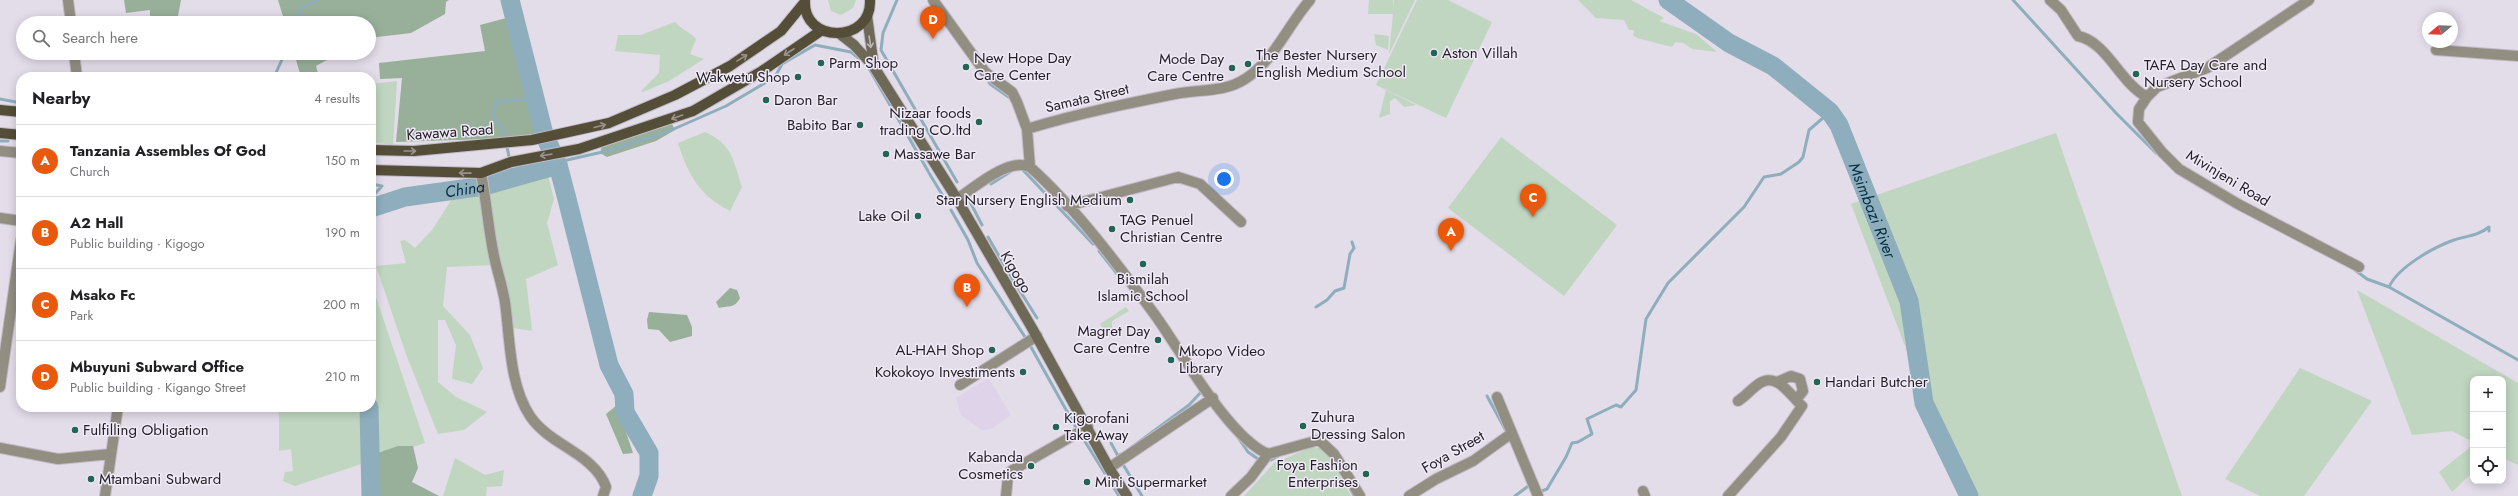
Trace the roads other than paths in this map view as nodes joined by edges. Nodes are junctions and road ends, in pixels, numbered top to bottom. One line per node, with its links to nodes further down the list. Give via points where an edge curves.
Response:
1 (68, 0): 8 (street)
2 (870, 0): 9 (main road)
3 (933, 0): 20 (street, via 985,72 1012,92)
4 (1310, 0): 20 (street, Samata Street, via 1265,61 1247,78 1232,86 1152,99 1063,118)
5 (2050, 0): 17 (street, via 2061,10 2078,36 2083,37 2104,54 2130,85)
6 (2309, 0): 17 (street, Mivinjeni Road, via 2207,68 2162,84)
7 (804, 2): 10 (main road, via 810,19); 23 (main road, Kawawa Road, one-way to 7, via 414,151 532,140 609,123 701,83 781,31)
8 (70, 16)
9 (867, 16): 11 (main road, via 851,32); 15 (main road, one-way to 15)
10 (822, 30): 11 (main road); 28 (main road, one-way to 28, via 762,72 693,111 564,153 529,158)
11 (840, 34): 15 (main road)
12 (2436, 50): 13 (street)
13 (2518, 56)
14 (75, 60): 16 (street)
15 (874, 67): 29 (main road, Kigogo)
16 (76, 72)
17 (2147, 97): 34 (street, Mivinjeni Road, via 2140,109 2138,122 2162,152 2179,168 2238,204)
18 (0, 110): 19 (main road)
19 (16, 112)
20 (1027, 129): 26 (street)
21 (0, 133): 22 (main road)
22 (16, 135)
23 (376, 150)
24 (0, 151): 25 (street)
25 (16, 153)
26 (1030, 167): 29 (street, via 1024,164 1010,166); 30 (street)
27 (376, 170): 28 (main road, one-way to 27)
28 (482, 173): 53 (street, via 489,228 504,301 510,357 522,397 529,415 539,429 587,461 603,479 606,487)
29 (957, 199): 36 (main road, Kigogo)
30 (1067, 206): 33 (street, via 1178,177 1200,184); 41 (street, via 1102,245)
31 (0, 218): 32 (street)
32 (16, 220)
33 (1241, 222)
34 (2358, 267)
35 (16, 275): 39 (street)
36 (1036, 336): 38 (street); 45 (main road, Kigogo)
37 (1777, 382): 42 (street); 42 (street, via 1792,376 1800,379 1803,391); 43 (street, via 1762,382)
38 (960, 385)
39 (0, 386)
40 (1497, 397): 46 (street)
41 (1213, 398): 49 (street, via 1253,446); 50 (street)
42 (1796, 400): 59 (street, via 1802,406 1791,423)
43 (1738, 401)
44 (117, 412): 48 (street)
45 (1088, 427): 50 (main road, Kigogo); 54 (street, via 1011,471)
46 (1512, 434): 51 (street, via 1528,466); 58 (street, Foya Street, via 1473,461)
47 (0, 448): 48 (street, via 58,459)
48 (111, 454): 52 (street)
49 (1268, 454): 56 (street, via 1251,477); 57 (street, via 1319,440 1334,454)
50 (1109, 468): 55 (main road, Kigogo)
51 (1534, 495)
52 (104, 496)
53 (603, 496)
54 (1006, 496)
55 (1127, 496)
56 (1231, 496)
57 (1360, 496)
58 (1409, 496)
59 (1728, 496)

